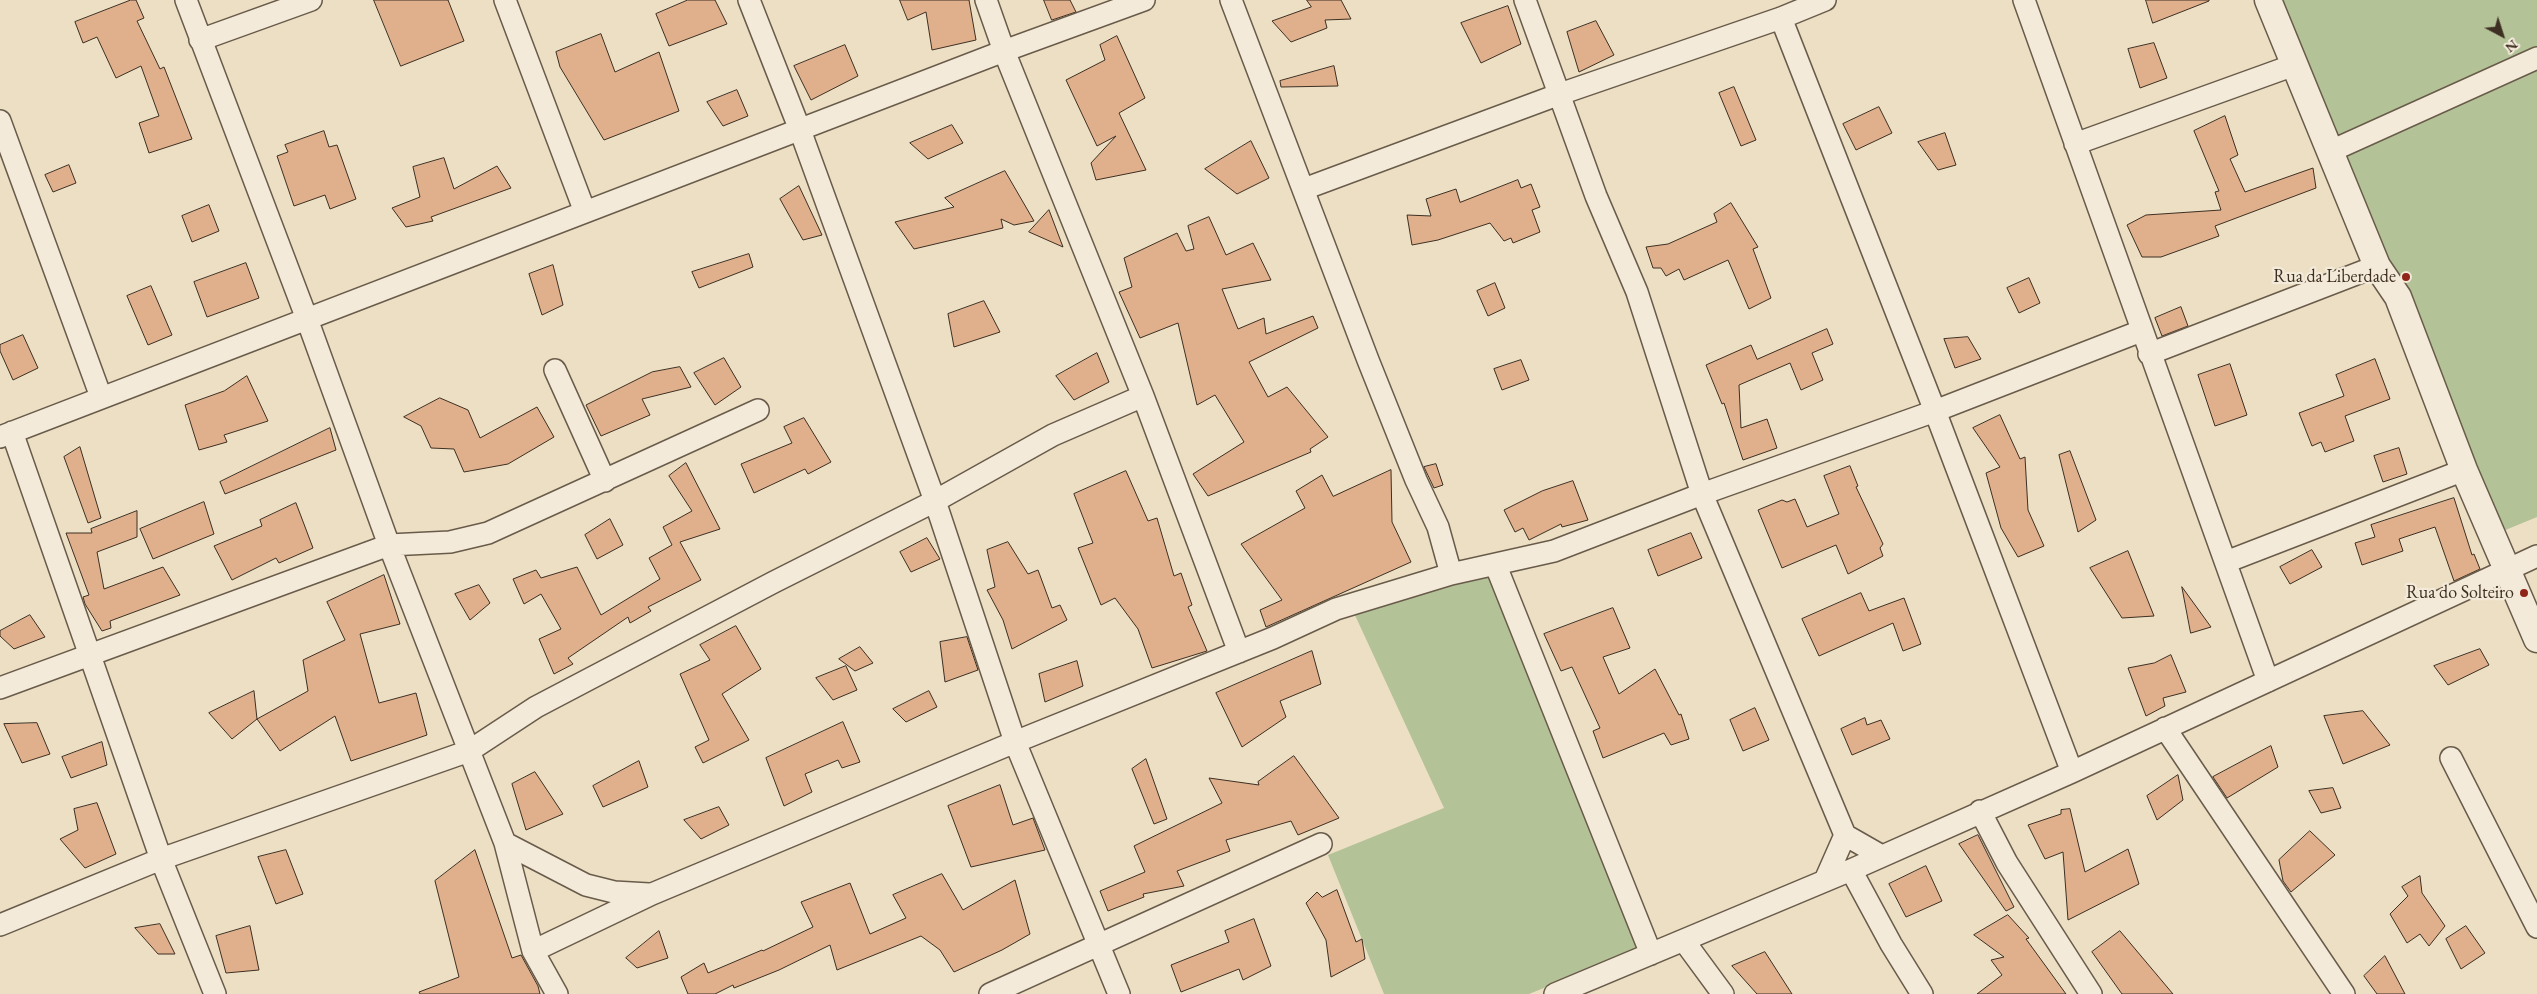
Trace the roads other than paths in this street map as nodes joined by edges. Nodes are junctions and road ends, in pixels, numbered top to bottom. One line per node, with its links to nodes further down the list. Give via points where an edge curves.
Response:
1 (186, 0): 13 (street)
2 (311, 0): 13 (street)
3 (505, 0): 23 (street)
4 (749, 0): 19 (street)
5 (986, 0): 14 (street)
6 (1144, 0): 14 (street)
7 (1230, 0): 22 (street)
8 (1525, 0): 17 (street)
9 (1825, 0): 12 (street)
10 (2024, 0): 20 (street)
11 (2268, 0): 16 (street)
12 (1781, 18): 17 (street); 32 (street)
13 (200, 40): 25 (street)
14 (1004, 51): 19 (street); 29 (street)
15 (2537, 58): 21 (street)
16 (2294, 66): 20 (street); 21 (street)
17 (1560, 94): 22 (street); 36 (street, via 1596,196 1637,292)
18 (0, 121): 30 (street)
19 (800, 130): 23 (street); 37 (street)
20 (2075, 144): 26 (street)
21 (2331, 151): 24 (street)
22 (1304, 189): 43 (street, via 1416,480 1438,527)
23 (584, 212): 25 (street)
24 (2377, 266): 27 (street); 34 (street, via 2398,297)
25 (307, 319): 30 (street); 38 (street)
26 (2141, 331): 27 (street); 32 (street)
27 (2149, 354): 40 (street)
28 (554, 370): 35 (street)
29 (1143, 396): 37 (street, via 1053,435); 45 (street)
30 (102, 397): 33 (street)
31 (758, 410): 35 (street)
32 (1936, 411): 36 (street); 53 (street)
33 (6, 434): 46 (street)
34 (2464, 470): 40 (street); 42 (street)
35 (605, 481): 38 (street, via 488,533 450,542)
36 (1702, 494): 41 (street, via 1554,551); 55 (street)
37 (934, 501): 50 (street); 51 (street, via 536,707)
38 (389, 545): 46 (street); 51 (street)
39 (2537, 556): 42 (street)
40 (2226, 562): 47 (street)
41 (1496, 566): 43 (street); 68 (street)
42 (2508, 570): 44 (street); 47 (street)
43 (1452, 574): 45 (street, via 1336,609)
44 (2537, 640)
45 (1239, 652): 50 (street)
46 (90, 653): 48 (street); 59 (street)
47 (2268, 681): 49 (street)
48 (0, 688)
49 (2165, 728): 53 (street); 77 (street)
50 (1014, 742): 62 (street); 66 (street)
51 (469, 751): 56 (street); 59 (street)
52 (2451, 758): 64 (street)
53 (2072, 772): 54 (street)
54 (1980, 812): 58 (street); 76 (street, via 2007,863)
55 (1845, 835): 58 (street); 61 (street)
56 (505, 843): 62 (street, via 586,885 614,892); 67 (street)
57 (1321, 844): 66 (street)
58 (1880, 855): 60 (street)
59 (161, 859): 63 (street); 69 (street)
60 (1851, 870): 61 (street); 75 (street)
61 (1826, 878): 65 (street)
62 (652, 894): 67 (street)
63 (0, 925)
64 (2537, 927)
65 (1684, 941): 68 (street); 74 (street)
66 (1099, 944): 71 (street); 72 (street)
67 (533, 951): 70 (street)
68 (1651, 954): 73 (street)
69 (215, 994)
70 (557, 994)
71 (990, 994)
72 (1119, 994)
73 (1555, 994)
74 (1723, 994)
75 (1922, 994)
76 (2091, 994)
77 (2344, 994)

